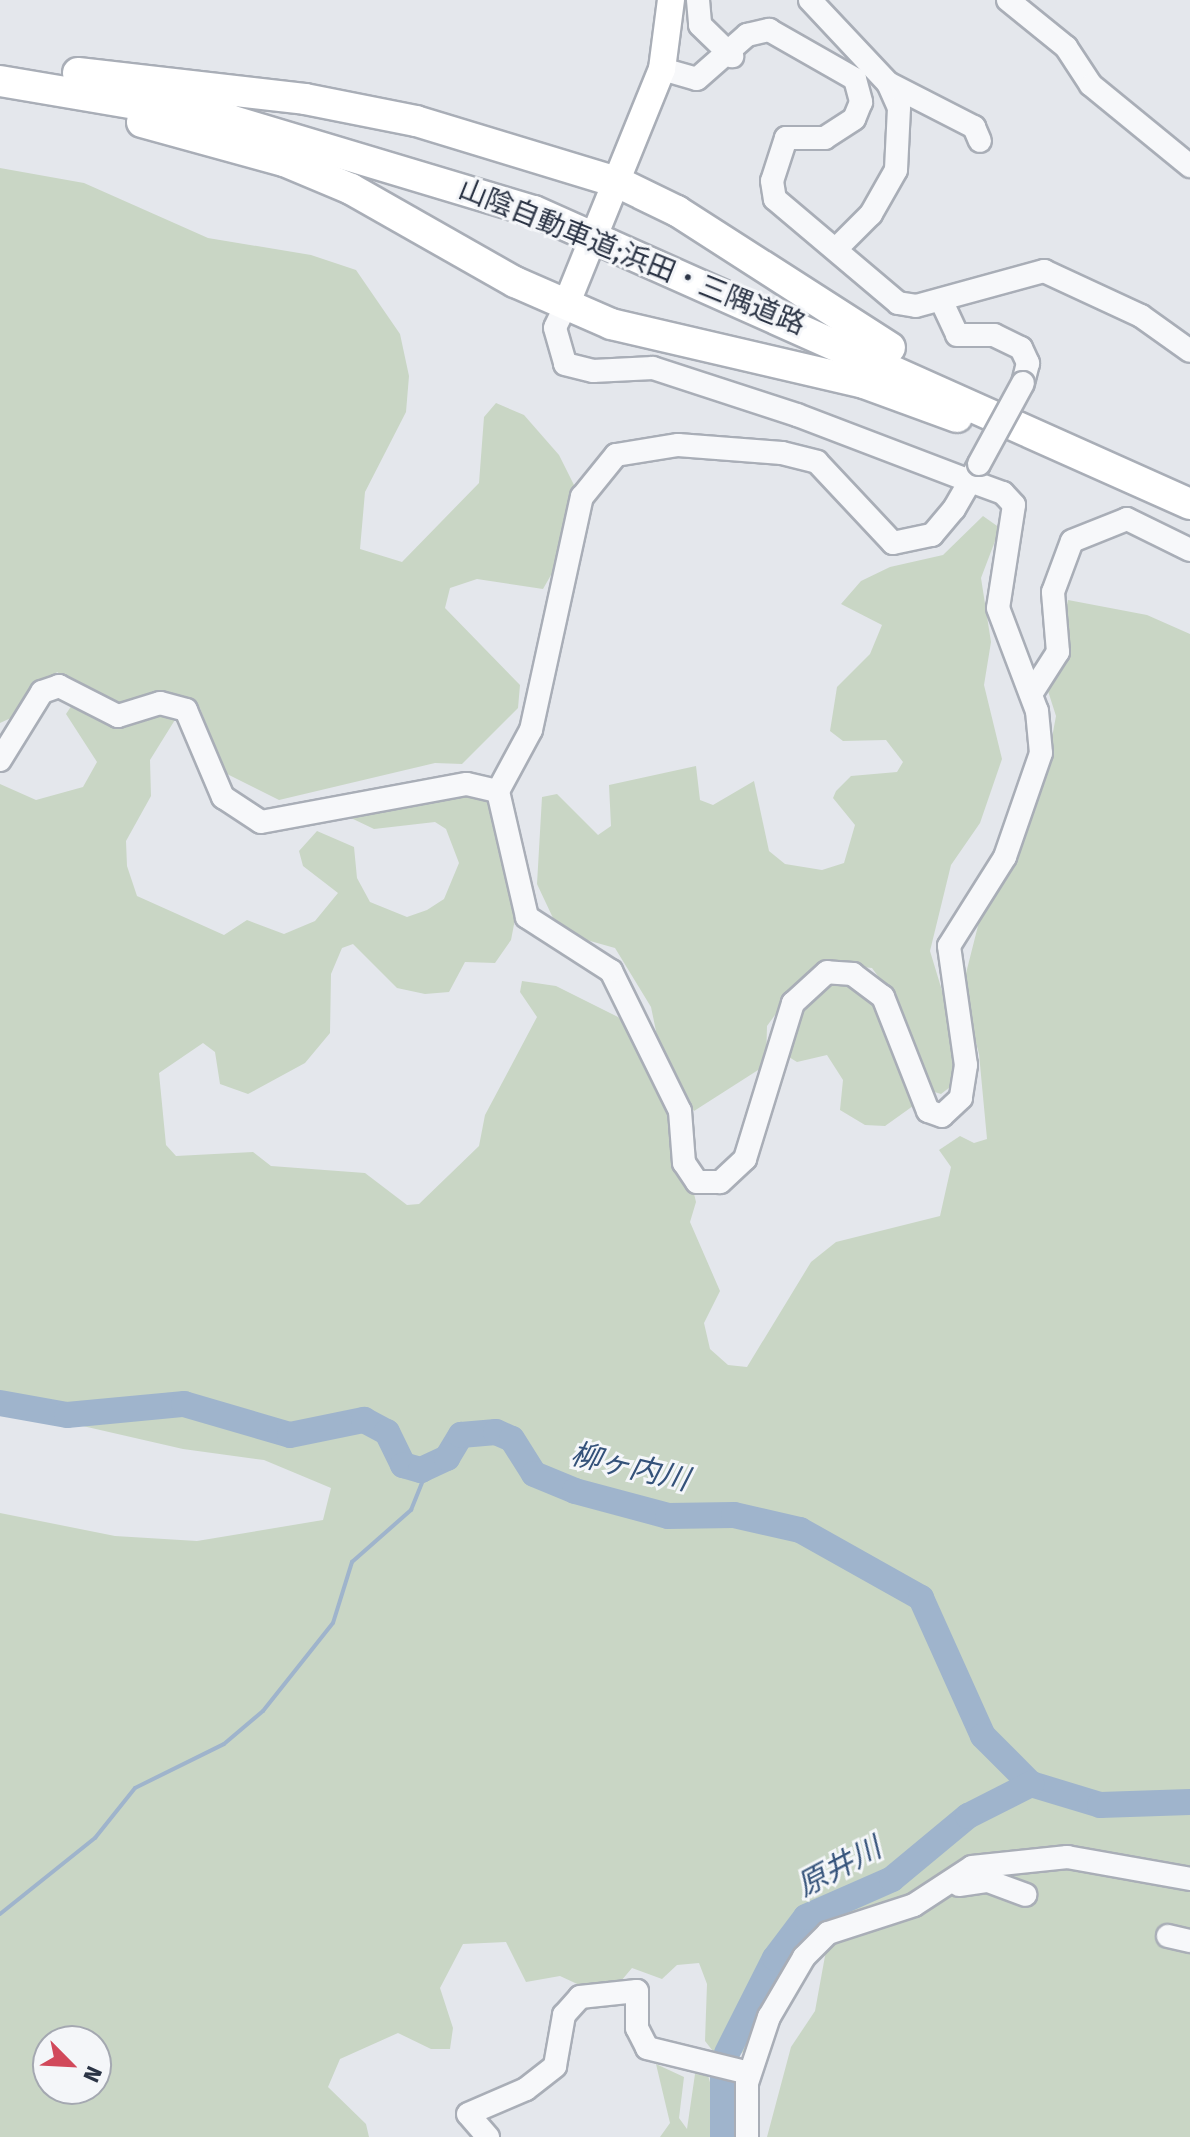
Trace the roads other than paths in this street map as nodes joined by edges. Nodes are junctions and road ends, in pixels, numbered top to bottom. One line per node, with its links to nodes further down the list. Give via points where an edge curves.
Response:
1 (671, 0): 6 (main road)
2 (698, 0): 5 (street, via 700,25)
3 (810, 0): 8 (street)
4 (1008, 0): 10 (street, via 1066,47 1091,85)
5 (732, 56): 6 (street, via 697,79); 13 (street, via 747,35 769,30 855,79 861,102 854,119 825,138 786,138 772,181 775,199)
6 (662, 69): 11 (main road)
7 (2, 76): 11 (highway, via 305,99 416,121); 16 (highway, via 284,161 351,189); 18 (highway, 山陰自動車道;浜田・三隅道路, via 230,120 468,187 668,267)
8 (888, 83): 9 (street, via 974,127); 13 (street, via 899,108 896,170 871,214)
9 (980, 141)
10 (1190, 166)
11 (617, 182): 12 (main road); 18 (highway, via 700,225)
12 (599, 224)
13 (838, 247): 15 (street, via 898,303)
14 (589, 248): 16 (main road)
15 (941, 300): 17 (street, via 1056,273 1141,316); 19 (street, bridge, via 957,335 994,335 1021,348 1028,363 1023,383)
16 (566, 305): 19 (street, via 555,328 565,364 593,371 653,368); 20 (highway, via 662,339 864,383)
17 (1190, 351)
18 (1011, 422): 20 (highway, 山陰自動車道;浜田・三隅道路)
19 (974, 472): 22 (street, via 1014,505 998,608); 24 (street, via 932,535 893,543 817,462 678,445 616,455 582,497 531,730)
20 (1185, 501)
21 (1190, 550): 22 (street, via 1127,519 1072,541 1053,592 1058,652)
22 (1031, 694): 24 (street, via 1043,730 1036,775 1005,857 949,946 966,1065 954,1110 936,1115 921,1101 892,1012 870,982 827,972 793,1003 763,1119 745,1159 720,1182 688,1175 680,1111 611,971 527,917)
23 (0, 760): 24 (street, via 42,692 59,686 118,716 160,703 186,710 223,797 261,822 467,784)
24 (498, 791)
25 (1190, 1879): 27 (street, via 1056,1857 972,1867)
26 (1026, 1895): 27 (street, via 974,1880)
27 (917, 1902): 28 (street, via 854,1920 812,1947 769,2017)
28 (749, 2073): 29 (street, via 647,2048 637,2028 637,1991 580,1997 564,2015 555,2066 526,2089 468,2114); 30 (street)
29 (488, 2137)
30 (747, 2137)

